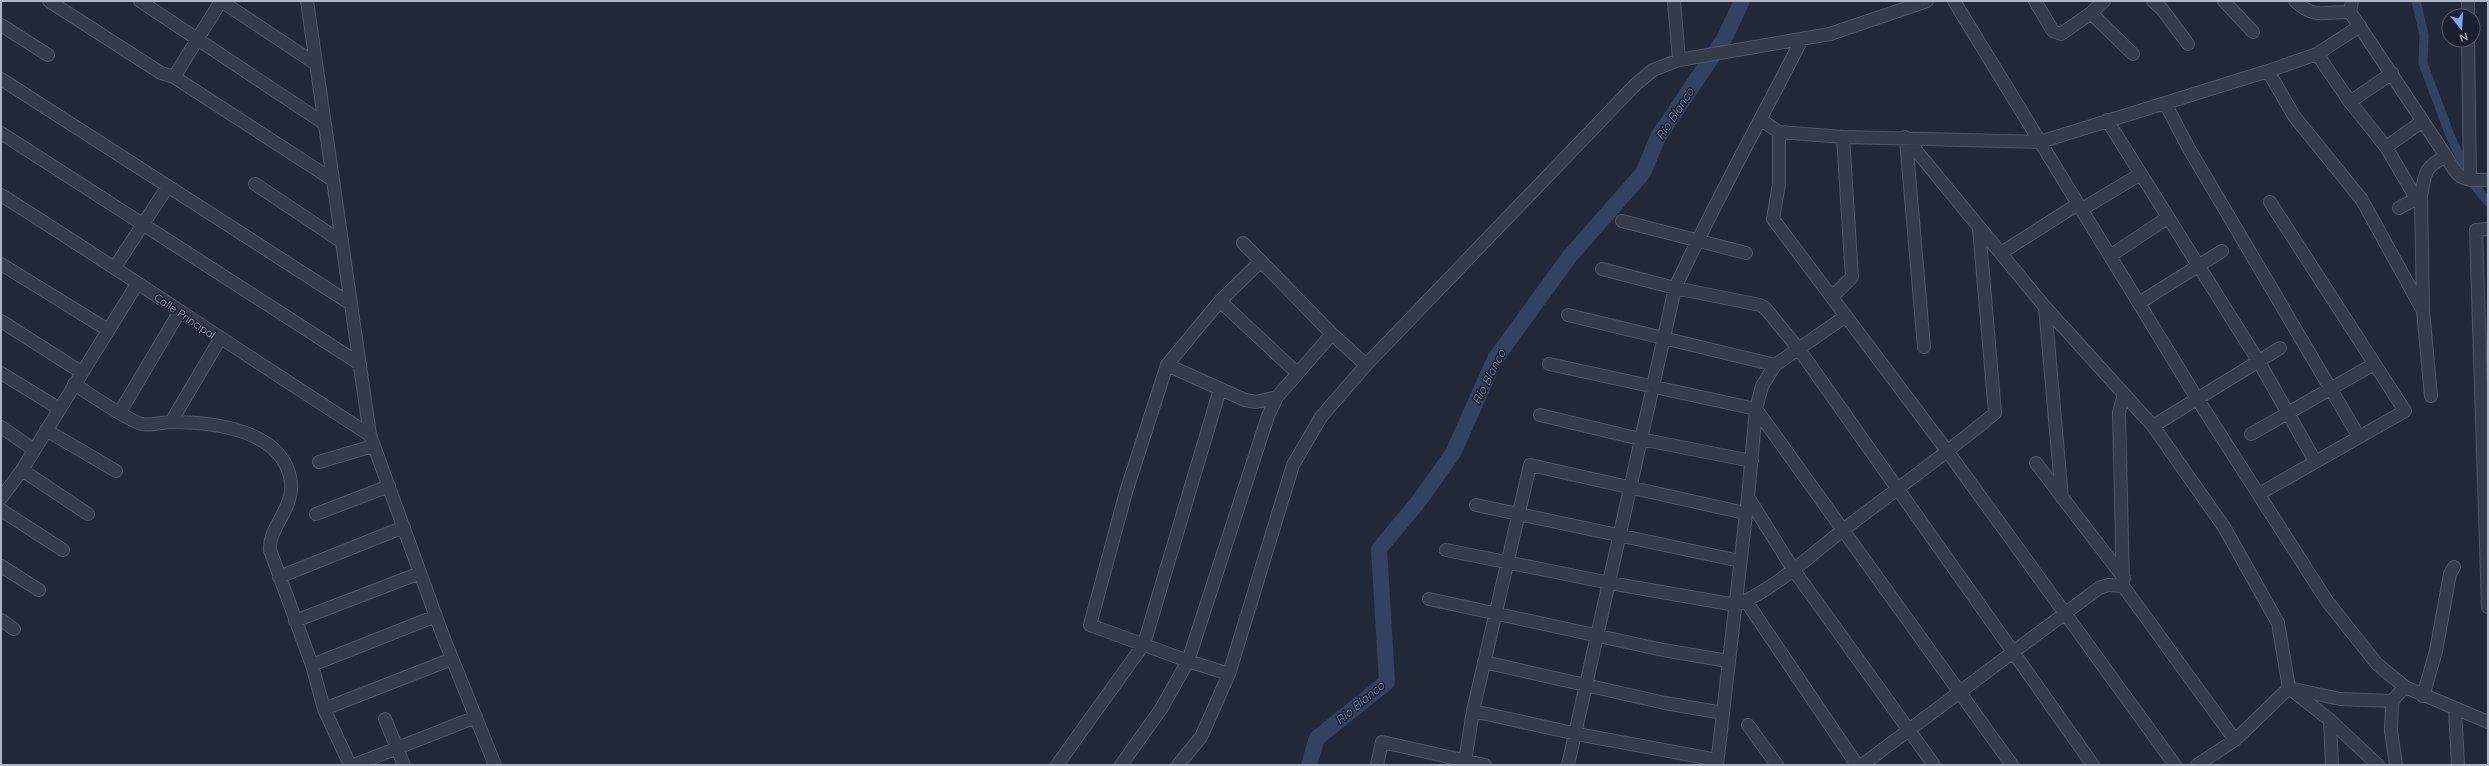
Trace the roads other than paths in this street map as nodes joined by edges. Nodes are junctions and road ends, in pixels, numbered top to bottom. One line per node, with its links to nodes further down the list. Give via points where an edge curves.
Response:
1 (49, 1): 29 (street, via 161,73)
2 (140, 1): 18 (street)
3 (221, 1): 18 (street); 26 (street)
4 (307, 1): 26 (street)
5 (1674, 1): 25 (street)
6 (1927, 1): 19 (street, via 1830,34)
7 (1954, 1): 41 (street)
8 (2035, 1): 14 (street, via 2053,31 2061,34)
9 (2104, 1): 14 (street)
10 (2224, 1): 17 (street)
11 (2295, 1): 13 (street, via 2306,12 2313,14)
12 (2162, 4): 20 (street)
13 (2351, 7): 16 (street)
14 (2091, 13): 22 (street)
15 (1, 25): 24 (street)
16 (2360, 26): 23 (street); 28 (street)
17 (2253, 32)
18 (198, 38): 29 (street); 36 (street)
19 (1802, 39): 25 (street); 33 (street)
20 (2188, 44)
21 (2468, 48): 46 (street)
22 (2133, 54)
23 (2317, 54): 27 (street); 31 (street)
24 (48, 55)
25 (1679, 60): 96 (street, via 1653,70 1635,85)
26 (316, 64): 36 (street)
27 (2268, 71): 32 (street); 79 (street, via 2294,116 2362,200)
28 (2392, 73): 31 (street); 35 (street)
29 (174, 77): 45 (street)
30 (1, 79): 49 (street)
31 (2350, 102): 42 (street)
32 (2165, 103): 34 (street); 103 (street, via 2188,147)
33 (1761, 120): 37 (street); 60 (street)
34 (2107, 120): 41 (street); 44 (street)
35 (2423, 120): 42 (street); 43 (street)
36 (325, 124): 45 (street)
37 (1779, 132): 39 (street); 74 (street, via 1779,184 1773,219)
38 (1, 133): 57 (street)
39 (1843, 137): 40 (street); 74 (street, via 1852,277)
40 (1905, 139): 41 (street); 58 (street); 88 (street)
41 (2040, 142): 53 (street)
42 (2386, 147): 51 (street)
43 (2446, 156): 46 (street, via 2457,176); 51 (street, via 2430,164 2426,170)
44 (2139, 175): 53 (street); 55 (street)
45 (333, 180): 61 (street)
46 (2470, 180): 47 (street)
47 (2488, 180)
48 (254, 184): 61 (street)
49 (168, 186): 57 (street); 77 (street)
50 (1, 195): 70 (street, Calle Principal)
51 (2419, 197): 54 (street); 79 (street)
52 (2270, 202): 94 (street, via 2351,324)
53 (2080, 206): 64 (street); 66 (street)
54 (2399, 208)
55 (2167, 218): 66 (street); 69 (street)
56 (1622, 221): 60 (street)
57 (144, 224): 70 (street); 92 (street)
58 (1980, 228): 64 (street); 124 (street, via 1995,413)
59 (2488, 229): 122 (street, via 2476,230)
60 (1697, 241): 65 (street); 73 (street)
61 (342, 242): 77 (street)
62 (1243, 243): 67 (street)
63 (2222, 251): 69 (street)
64 (2001, 253): 78 (street)
65 (1746, 254)
66 (2110, 256): 76 (street)
67 (1261, 261): 75 (street); 85 (street)
68 (1, 264): 84 (street)
69 (2199, 266): 76 (street); 91 (street)
70 (115, 267): 72 (street, Calle Principal)
71 (1602, 269): 73 (street)
72 (136, 284): 80 (street, Calle Principal); 84 (street)
73 (1676, 288): 86 (street); 89 (street, via 1760,304)
74 (1833, 296): 82 (street)
75 (1220, 301): 95 (street); 100 (street)
76 (2139, 303): 108 (street)
77 (351, 304): 92 (street)
78 (2045, 306): 105 (street); 137 (street)
79 (2423, 310): 106 (street)
80 (180, 312): 87 (street, Calle Principal); 111 (street)
81 (1568, 315): 86 (street)
82 (1846, 316): 89 (street); 124 (street)
83 (1, 321): 98 (street)
84 (108, 330): 98 (street)
85 (1332, 334): 96 (street); 100 (street)
86 (1664, 338): 97 (street); 102 (street)
87 (220, 339): 114 (street); 121 (street, Calle Principal)
88 (1924, 347)
89 (1798, 348): 97 (street); 133 (street)
90 (2280, 348): 91 (street)
91 (2259, 362): 108 (street); 112 (street)
92 (360, 364): 121 (street)
93 (1549, 364): 102 (street)
94 (2374, 364): 103 (street); 119 (street, via 2405,411)
95 (1167, 365): 104 (street); 170 (street, via 1126,492 1090,625)
96 (1366, 365): 177 (street, via 1321,417 1293,465)
97 (1775, 365): 110 (street, via 1762,386)
98 (81, 372): 101 (street)
99 (1, 373): 109 (street)
100 (1297, 373): 107 (street)
101 (74, 384): 109 (street); 111 (street)
102 (1652, 388): 110 (street); 120 (street)
103 (2330, 388): 112 (street); 119 (street)
104 (1220, 390): 107 (street, via 1256,402); 170 (street)
105 (2124, 395): 115 (street); 157 (street, via 2119,412)
106 (2431, 396)
107 (1277, 397): 173 (street, via 1268,416)
108 (2198, 400): 115 (street); 135 (street)
109 (58, 408): 117 (street)
110 (1756, 409): 125 (street); 145 (street)
111 (120, 412): 114 (street, via 142,424)
112 (2288, 412): 118 (street); 126 (street)
113 (1540, 415): 120 (street)
114 (171, 422): 156 (street, via 211,425 242,432 262,440 283,457 289,469 289,501 281,521 269,540)
115 (2153, 426): 180 (street, via 2224,527 2278,623)
116 (1, 427): 123 (street)
117 (46, 430): 123 (street); 130 (street)
118 (2251, 434)
119 (2359, 437): 126 (street)
120 (1640, 439): 125 (street); 132 (street)
121 (371, 441): 127 (street); 131 (street)
122 (2486, 441): 149 (street)
123 (33, 449): 129 (street)
124 (1948, 452): 133 (street); 164 (street)
125 (1752, 461): 136 (street)
126 (2315, 461): 135 (street)
127 (319, 462)
128 (2036, 463): 137 (street)
129 (22, 470): 134 (street); 142 (street)
130 (116, 471)
131 (389, 486): 143 (street); 144 (street)
132 (1629, 488): 140 (street, via 1530,465); 141 (street); 146 (street)
133 (1899, 489): 145 (street); 171 (street)
134 (3, 490)
135 (2259, 494): 179 (street, via 2327,601 2378,664)
136 (1748, 497): 141 (street); 154 (street)
137 (2062, 498): 157 (street)
138 (1476, 505): 140 (street)
139 (1, 510): 147 (street)
140 (1520, 513): 146 (street); 151 (street)
141 (1745, 513): 150 (street)
142 (88, 514)
143 (316, 514)
144 (404, 527): 155 (street); 156 (street)
145 (1844, 529): 154 (street); 181 (street)
146 (1620, 536): 150 (street); 158 (street)
147 (63, 550)
148 (1446, 550): 151 (street)
149 (2487, 552): 162 (street)
150 (1740, 561): 161 (street)
151 (1508, 562): 158 (street); 163 (street)
152 (1, 566): 159 (street)
153 (2454, 567): 182 (street, via 2450,574 2436,651)
154 (1793, 569): 161 (street); 193 (street)
155 (420, 572): 165 (street); 167 (street)
156 (279, 576): 167 (street)
157 (2123, 582): 164 (street, via 2099,588); 195 (street)
158 (1610, 583): 161 (street); 169 (street)
159 (39, 590)
160 (1429, 599): 163 (street)
161 (1741, 603): 174 (street); 210 (street)
162 (2488, 607)
163 (1496, 613): 169 (street); 175 (street)
164 (2065, 613): 171 (street); 215 (street)
165 (436, 616): 172 (street); 176 (street)
166 (1, 620): 168 (street)
167 (295, 621): 176 (street)
168 (14, 629)
169 (1597, 636): 174 (street); 178 (street)
170 (1144, 644): 173 (street); 203 (street)
171 (2013, 652): 181 (street); 214 (street)
172 (452, 659): 184 (street); 188 (street)
173 (1188, 661): 177 (street); 204 (street, via 1162,709)
174 (1728, 661): 187 (street)
175 (1484, 662): 178 (street); 186 (street)
176 (312, 665): 184 (street)
177 (1229, 674): 205 (street, via 1201,736)
178 (1588, 684): 187 (street, via 1665,703); 194 (street)
179 (2405, 687): 182 (street); 183 (street)
180 (2289, 688): 183 (street, via 2340,699); 190 (street); 195 (street)
181 (1960, 692): 193 (street); 213 (street)
182 (2423, 696): 185 (street)
183 (2392, 701): 219 (street, via 2391,731)
184 (324, 709): 199 (street)
185 (2455, 709): 191 (street); 220 (street)
186 (1473, 711): 194 (street); 197 (street)
187 (1723, 713): 198 (street)
188 (476, 717): 196 (street); 202 (street)
189 (385, 719): 196 (street)
190 (2330, 720): 217 (street); 218 (street)
191 (2488, 722)
192 (1748, 725): 209 (street)
193 (1909, 731): 211 (street); 212 (street)
194 (1577, 734): 198 (street); 208 (street)
195 (2235, 740): 216 (street)
196 (397, 748): 200 (street); 201 (street)
197 (1465, 761): 206 (street, via 1382,742); 207 (street)
198 (1717, 762)
199 (350, 765)
200 (354, 765)
201 (404, 765)
202 (495, 765)
203 (1057, 765)
204 (1121, 765)
205 (1178, 765)
206 (1377, 765)
207 (1485, 765)
208 (1568, 765)
209 (1777, 765)
210 (1856, 765)
211 (1862, 765)
212 (1934, 765)
213 (2012, 765)
214 (2093, 765)
215 (2175, 765)
216 (2197, 765)
217 (2332, 765)
218 (2378, 765)
219 (2396, 765)
220 (2458, 765)

